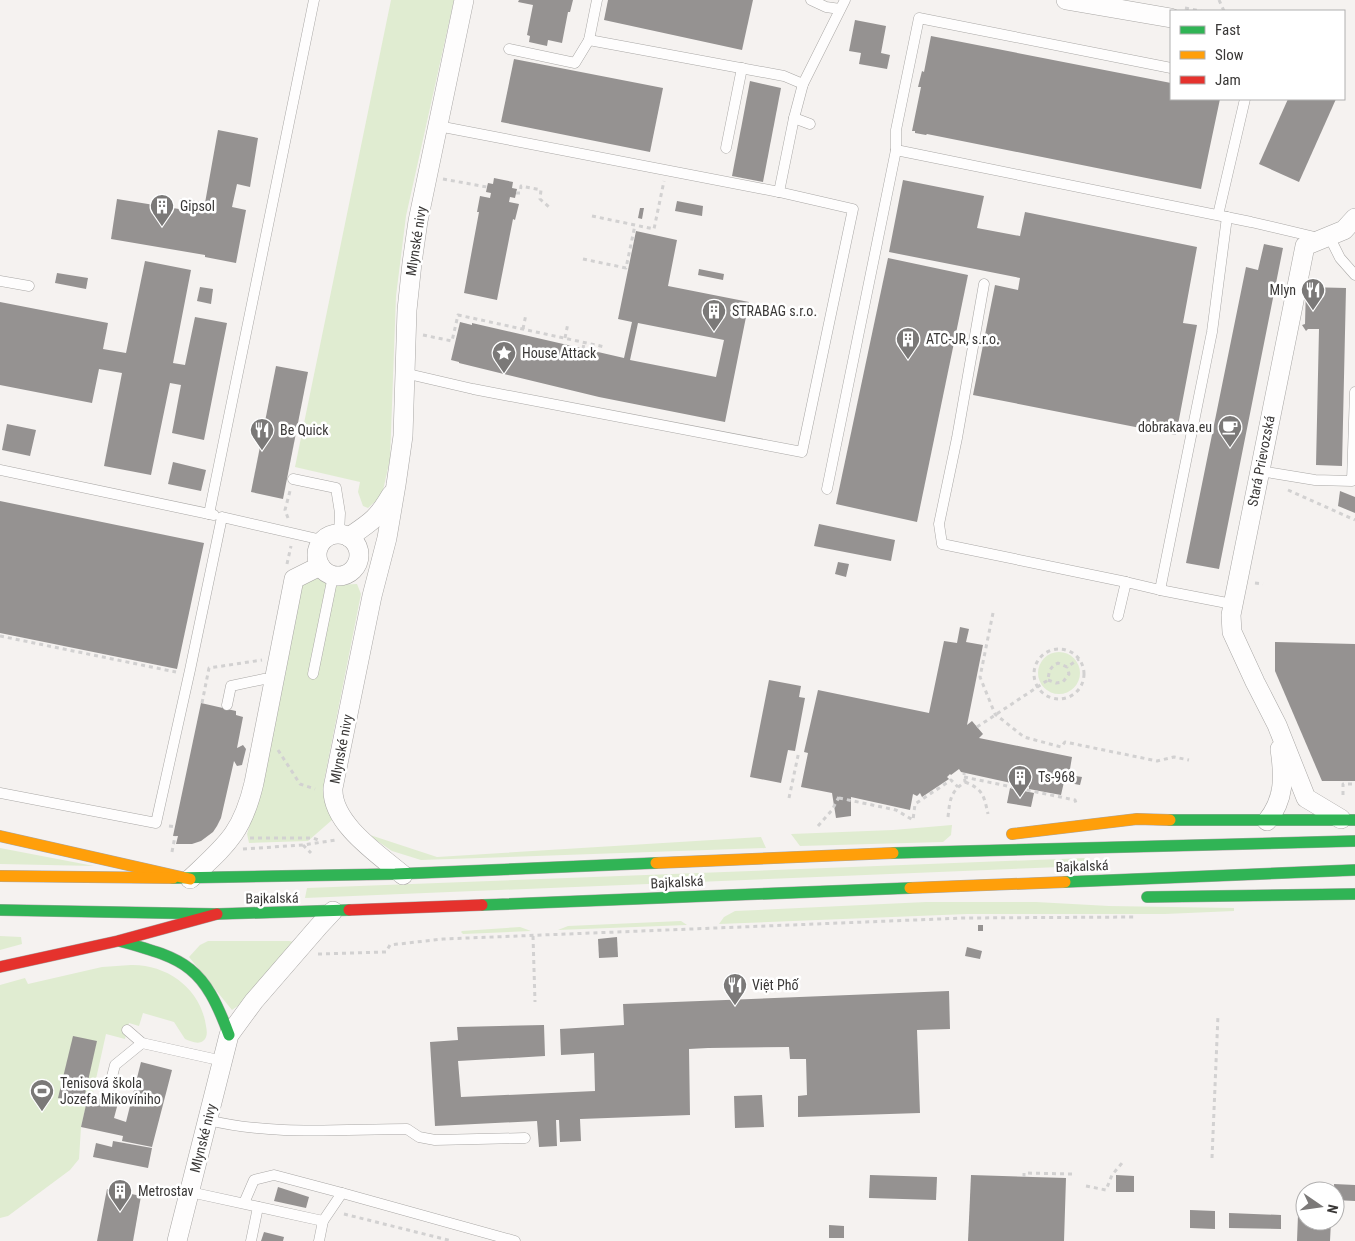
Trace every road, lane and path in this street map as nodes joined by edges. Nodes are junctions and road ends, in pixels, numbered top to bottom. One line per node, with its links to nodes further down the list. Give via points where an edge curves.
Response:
1 (314, 0): 51 (lane)
2 (464, 0): 16 (street, Mlynské nivy)
3 (597, 0): 8 (lane)
4 (811, 0): 6 (lane, via 826,7)
5 (1066, 0): 7 (street)
6 (843, 5): 12 (lane)
7 (1170, 18)
8 (589, 40): 9 (lane, via 574,62); 10 (lane)
9 (509, 49)
10 (742, 68): 12 (lane, via 784,76); 17 (lane)
11 (1170, 68): 18 (lane, via 919,18 896,130)
12 (803, 84): 14 (lane)
13 (1246, 100): 26 (lane)
14 (794, 118): 15 (lane); 22 (lane)
15 (810, 124)
16 (438, 126): 22 (lane); 43 (street, Mlynské nivy, via 412,263)
17 (726, 148)
18 (896, 150): 26 (lane); 49 (lane)
19 (665, 178): 28 (path, via 654,229)
20 (442, 179): 21 (path)
21 (487, 187)
22 (779, 192): 43 (lane, via 854,209 802,452)
23 (516, 193): 24 (path, via 520,193 521,186 541,190 540,199)
24 (549, 207)
25 (592, 216): 28 (path)
26 (1223, 216): 29 (lane); 58 (lane, via 1212,332)
27 (1355, 218): 29 (street, Stará Prievozská, via 1344,230)
28 (635, 225): 30 (path, via 626,268)
29 (1326, 237): 31 (lane); 46 (street, Stará Prievozská, via 1305,246)
30 (583, 259)
31 (1355, 275)
32 (0, 281): 34 (lane)
33 (984, 284): 57 (lane, via 939,524 942,544)
34 (29, 286)
35 (526, 314): 37 (path)
36 (568, 323): 39 (path)
37 (523, 329): 38 (path, via 458,315 452,341); 39 (path)
38 (422, 334)
39 (565, 338): 40 (path)
40 (584, 343): 41 (path); 42 (path)
41 (605, 347)
42 (583, 349)
43 (404, 373): 48 (street, Mlynské nivy, via 403,436)
44 (1355, 392): 46 (lane, via 1352,481 1315,480)
45 (0, 470): 51 (lane)
46 (1260, 471): 60 (street, Stará Prievozská)
47 (292, 479): 55 (lane, via 336,488)
48 (396, 485): 54 (street, Mlynské nivy); 55 (street, Mlynské nivy, via 378,515)
49 (827, 489)
50 (1285, 489): 53 (path)
51 (209, 514): 52 (lane)
52 (222, 517): 55 (lane); 83 (lane, via 156,823)
53 (1355, 519)
54 (387, 538): 55 (street, Mlynské nivy, via 372,548); 59 (street, Mlynské nivy)
55 (345, 546): 56 (street, Mlynské nivy, via 346,575); 56 (street, via 318,547 316,555); 59 (street)
56 (326, 571): 68 (lane); 69 (street, Mlynské nivy, via 294,579)
57 (1126, 582): 58 (lane); 62 (lane)
58 (1160, 590): 60 (lane)
59 (372, 596): 84 (street, Mlynské nivy)
60 (1232, 604): 75 (street, Stará Prievozská, via 1232,632)
61 (993, 613): 74 (path, via 980,677)
62 (1118, 616)
63 (0, 636): 67 (path)
64 (1079, 659): 66 (path); 71 (path, via 1084,674 1073,694 1066,698 1050,697); 71 (path, via 1065,649 1048,651 1036,663 1034,680)
65 (267, 661): 72 (path, via 209,668)
66 (1067, 667): 70 (path, via 1058,663 1052,666); 70 (path, via 1068,674 1063,682 1056,684)
67 (179, 672)
68 (313, 674)
69 (274, 679): 73 (lane, via 231,686); 77 (street)
70 (1048, 680): 71 (path)
71 (1038, 688): 74 (path)
72 (202, 703)
73 (227, 704)
74 (995, 714): 76 (path); 79 (path, via 1024,737 1061,747 1065,742 1157,761 1174,757)
75 (1277, 725): 90 (street, Stará Prievozská, via 1306,798); 91 (street, Stará Prievozská, via 1282,792)
76 (977, 727)
77 (263, 736): 84 (path, via 280,752 300,784); 100 (street, via 250,802)
78 (799, 751): 86 (path)
79 (1189, 760)
80 (965, 782): 82 (path); 87 (path, via 964,775 1075,800); 88 (path, via 976,787 984,797)
81 (1355, 784): 85 (path, via 1344,784)
82 (958, 787): 89 (path, via 954,790); 92 (path, via 951,780 915,804 913,820 896,810 839,796)
83 (0, 793)
84 (332, 793): 93 (street, Mlynské nivy, via 341,818)
85 (1343, 795)
86 (789, 798)
87 (1077, 807)
88 (988, 814)
89 (948, 817)
90 (1349, 820): 91 (main road)
91 (1267, 821): 94 (main road, via 1137,819)
92 (818, 826)
93 (352, 831): 99 (path, via 344,838); 106 (street, Mlynské nivy)
94 (999, 835)
95 (0, 836): 108 (main road)
96 (175, 836): 103 (path)
97 (972, 840): 102 (main road)
98 (1355, 841): 102 (main road, Bajkalská)
99 (322, 842): 100 (path, via 313,838); 101 (path)
100 (235, 844): 101 (path); 108 (street)
101 (304, 845): 104 (path)
102 (940, 851): 106 (main road, Bajkalská)
103 (172, 852)
104 (311, 853)
105 (1355, 870): 109 (main road, Bajkalská)
106 (403, 874): 108 (main road, Bajkalská)
107 (0, 876): 108 (main road, Bajkalská)
108 (190, 879)
109 (954, 886): 110 (main road); 114 (main road, Bajkalská)
110 (1071, 894)
111 (1355, 894): 112 (main road)
112 (1139, 897)
113 (0, 910): 115 (main road, Bajkalská)
114 (333, 911): 115 (main road, Bajkalská); 124 (street, via 254,1001)
115 (217, 914): 118 (main road)
116 (1141, 917): 117 (path, via 964,918)
117 (533, 936): 119 (path, via 443,939 390,945 386,952 319,953); 121 (path)
118 (118, 941): 120 (main road); 124 (main road, via 161,953 195,972 216,998)
119 (313, 956)
120 (0, 968)
121 (535, 1002)
122 (1218, 1015): 130 (path)
123 (127, 1030): 125 (lane)
124 (229, 1035): 126 (street, Mlynské nivy)
125 (142, 1042): 126 (lane); 127 (lane, via 115,1065)
126 (223, 1061): 128 (street, Mlynské nivy)
127 (108, 1092)
128 (208, 1120): 129 (lane, via 283,1130 407,1129 435,1140); 135 (street, Mlynské nivy)
129 (525, 1138)
130 (1212, 1158)
131 (1122, 1163): 134 (path, via 1106,1190)
132 (1074, 1174): 133 (path, via 1024,1173)
133 (1024, 1177)
134 (1086, 1186)
135 (190, 1192): 137 (lane); 141 (street, Mlynské nivy)
136 (342, 1193): 137 (lane, via 274,1175 254,1180); 139 (lane); 145 (lane)
137 (244, 1203): 138 (lane)
138 (258, 1207): 140 (lane); 142 (lane)
139 (331, 1210): 140 (lane); 144 (path)
140 (323, 1222): 143 (lane)
141 (177, 1241)
142 (251, 1241)
143 (319, 1241)
144 (452, 1241)
145 (515, 1241)

